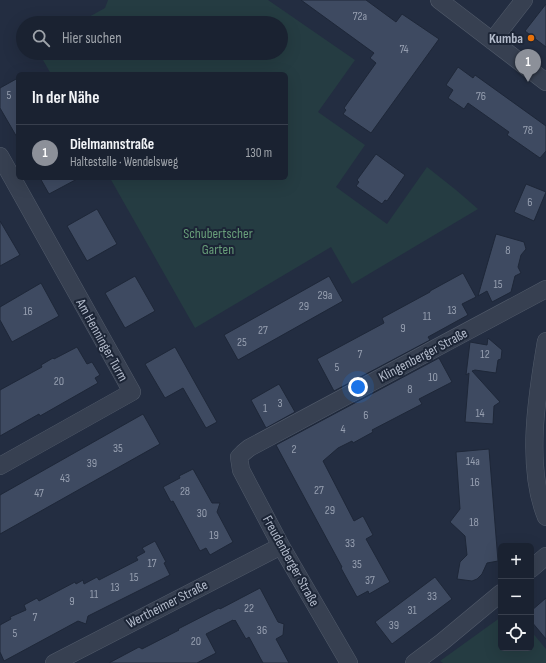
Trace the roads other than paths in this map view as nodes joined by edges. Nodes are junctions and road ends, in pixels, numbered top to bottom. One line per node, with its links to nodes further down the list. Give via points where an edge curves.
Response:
1 (439, 0): 3 (street)
2 (524, 0): 3 (street)
3 (492, 41): 4 (street)
4 (546, 82)
5 (0, 156): 9 (street, Am Henninger Turm, via 132,392)
6 (546, 289): 8 (street, Klingenberger Straße, via 249,448)
7 (546, 341): 10 (street, via 537,405 534,464)
8 (239, 457): 11 (street, Freudenberger Straße, via 240,470)
9 (0, 466)
10 (546, 517)
11 (281, 546): 15 (street, Wertheimer Straße); 16 (street, Freudenberger Straße)
12 (546, 556): 13 (street)
13 (534, 566)
14 (498, 596): 17 (street)
15 (54, 663)
16 (349, 663)
17 (414, 663)

